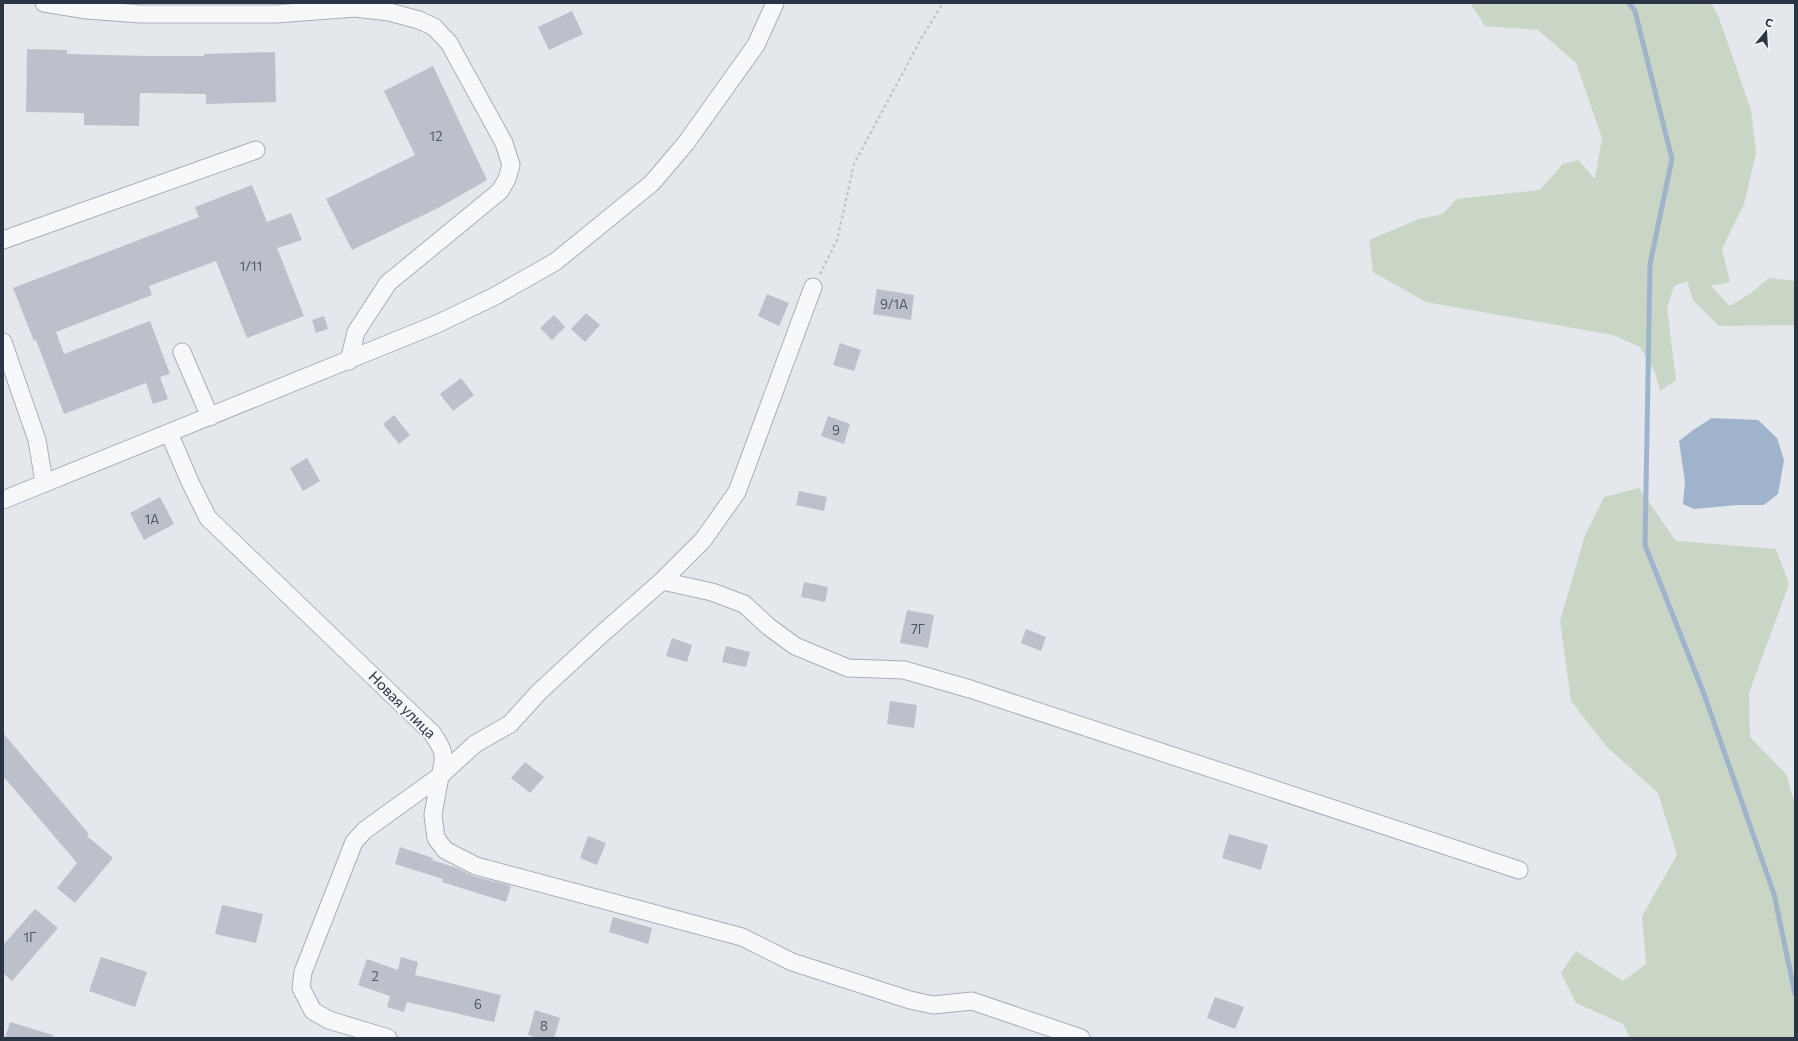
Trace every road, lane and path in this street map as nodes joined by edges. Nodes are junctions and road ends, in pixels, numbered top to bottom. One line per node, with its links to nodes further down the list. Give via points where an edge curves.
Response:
1 (44, 3): 9 (street, via 87,10 142,14 276,14 355,8 389,12 419,20 434,27 450,43 504,143 511,165 507,179 500,191 388,283 356,332)
2 (775, 3): 9 (street, via 756,45 686,143 652,184 555,262 437,324)
3 (943, 3): 6 (path, via 854,164 837,240)
4 (256, 150): 5 (street)
5 (3, 240)
6 (814, 287): 14 (street, via 737,492 703,540)
7 (3, 342): 12 (street, via 37,440)
8 (182, 352): 10 (street)
9 (349, 361): 10 (street)
10 (210, 417): 11 (street)
11 (169, 433): 12 (street); 15 (street, Новая улица, via 208,518 432,733 443,748 444,762)
12 (44, 482): 13 (street)
13 (3, 500)
14 (662, 581): 15 (street, via 539,692 510,724 475,744); 16 (street, via 712,592 744,604 795,646 848,668 904,670 970,689)
15 (440, 776): 17 (street, via 365,830 354,842 303,972 301,988 313,1011 329,1020); 18 (street, Новая улица, via 433,815 436,838 446,850 476,866 742,937 792,962 910,1000 932,1006 972,1001)
16 (1518, 870)
17 (388, 1038)
18 (1081, 1038)

